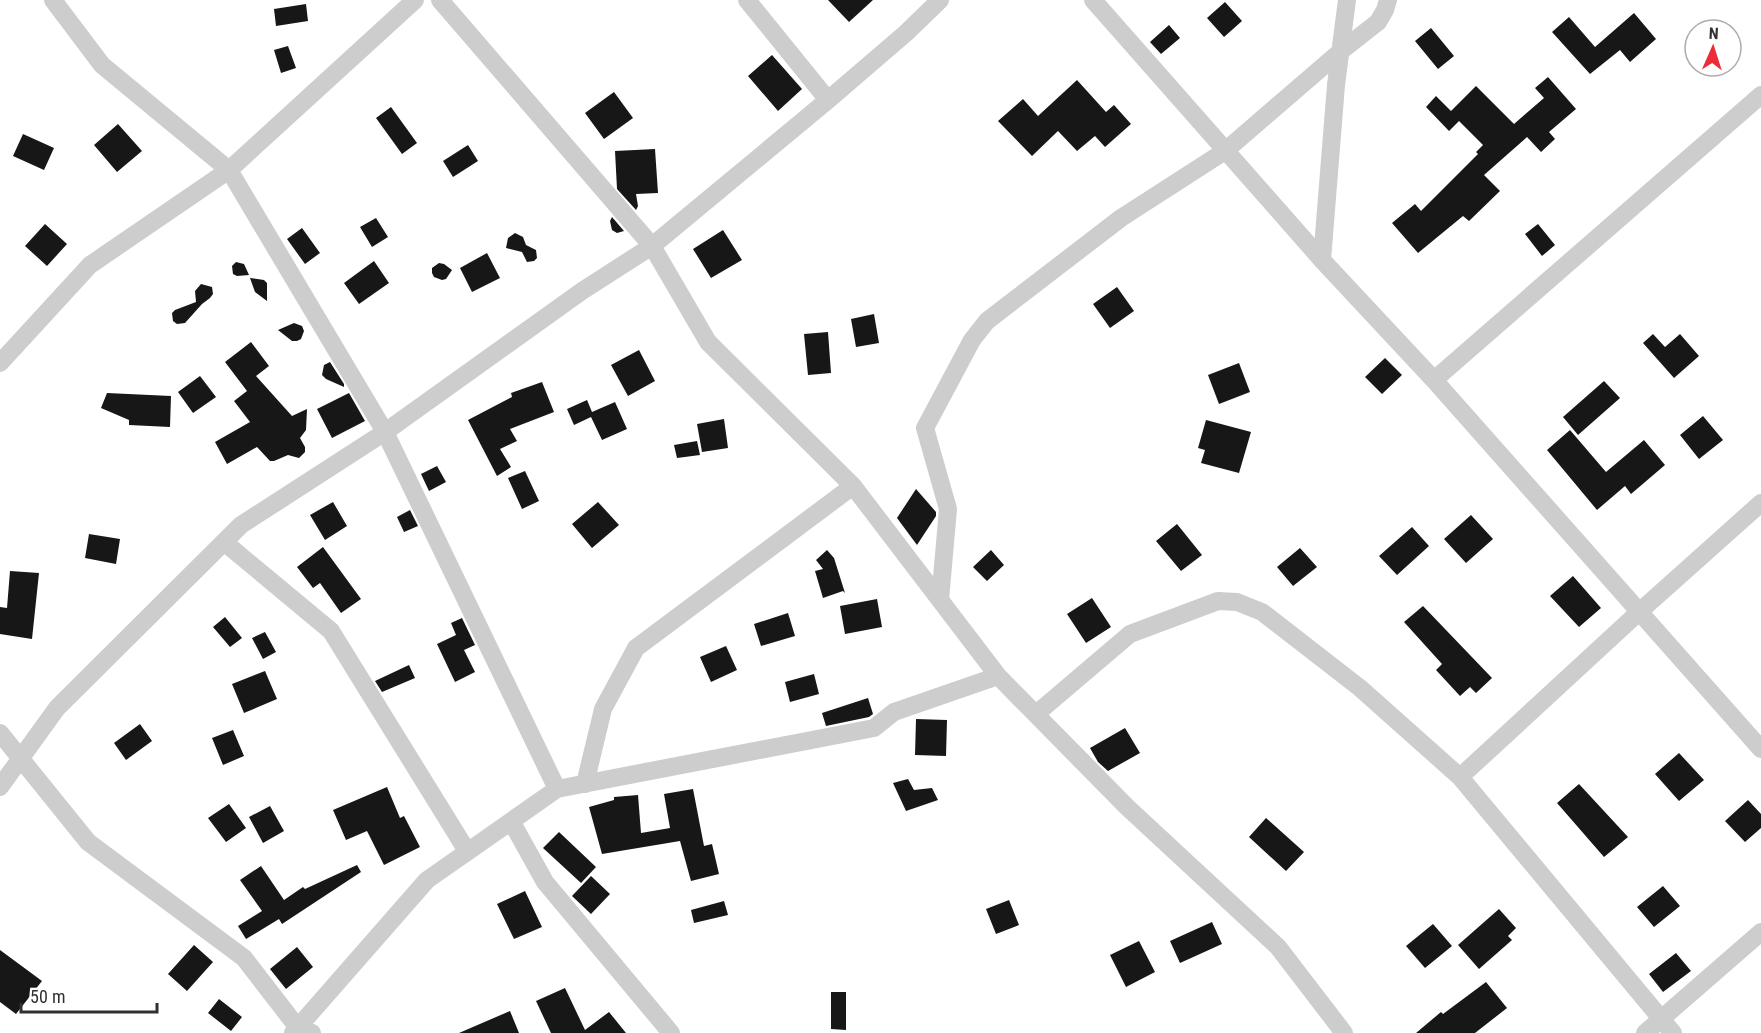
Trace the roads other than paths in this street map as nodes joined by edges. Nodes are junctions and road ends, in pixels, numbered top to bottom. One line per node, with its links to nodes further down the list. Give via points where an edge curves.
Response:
1 (53, 0): 13 (street, via 102,65)
2 (440, 0): 14 (street)
3 (747, 0): 11 (street)
4 (940, 0): 11 (street)
5 (1093, 0): 12 (street)
6 (1347, 0): 9 (street)
7 (1388, 0): 9 (street, via 1378,22)
8 (403, 4): 13 (street)
9 (1341, 51): 12 (street); 15 (street)
10 (1761, 95): 17 (street)
11 (828, 100): 14 (street)
12 (1225, 151): 15 (street); 22 (street, via 1111,225 987,321 972,340 925,428 948,509)
13 (229, 170): 16 (street, via 90,265); 18 (street)
14 (652, 246): 18 (street, via 582,291); 19 (street, via 708,342)
15 (1322, 260): 17 (street)
16 (0, 363)
17 (1434, 380): 23 (street)
18 (385, 432): 21 (street, via 241,525); 32 (street)
19 (853, 486): 22 (street); 30 (street, via 636,648 603,709)
20 (1761, 503): 23 (street)
21 (224, 542): 28 (street, via 57,708); 34 (street, via 331,631)
22 (940, 600): 24 (street)
23 (1639, 612): 27 (street); 29 (street)
24 (998, 676): 25 (street); 30 (street, via 894,712 874,728)
25 (1036, 714): 29 (street, via 1130,634 1218,601 1237,602 1262,612 1360,688); 39 (street, via 1127,807 1278,947)
26 (0, 733): 28 (street)
27 (1761, 749)
28 (21, 758): 31 (street); 37 (street, via 88,842 244,958)
29 (1460, 777): 36 (street)
30 (585, 784): 32 (street)
31 (0, 787)
32 (557, 789): 33 (street)
33 (511, 821): 34 (street); 38 (street, via 545,882)
34 (468, 851): 37 (street, via 427,880)
35 (1761, 932): 36 (street)
36 (1667, 1026): 40 (street)
37 (301, 1031)
38 (671, 1033)
39 (1344, 1033)
40 (1646, 1033)

